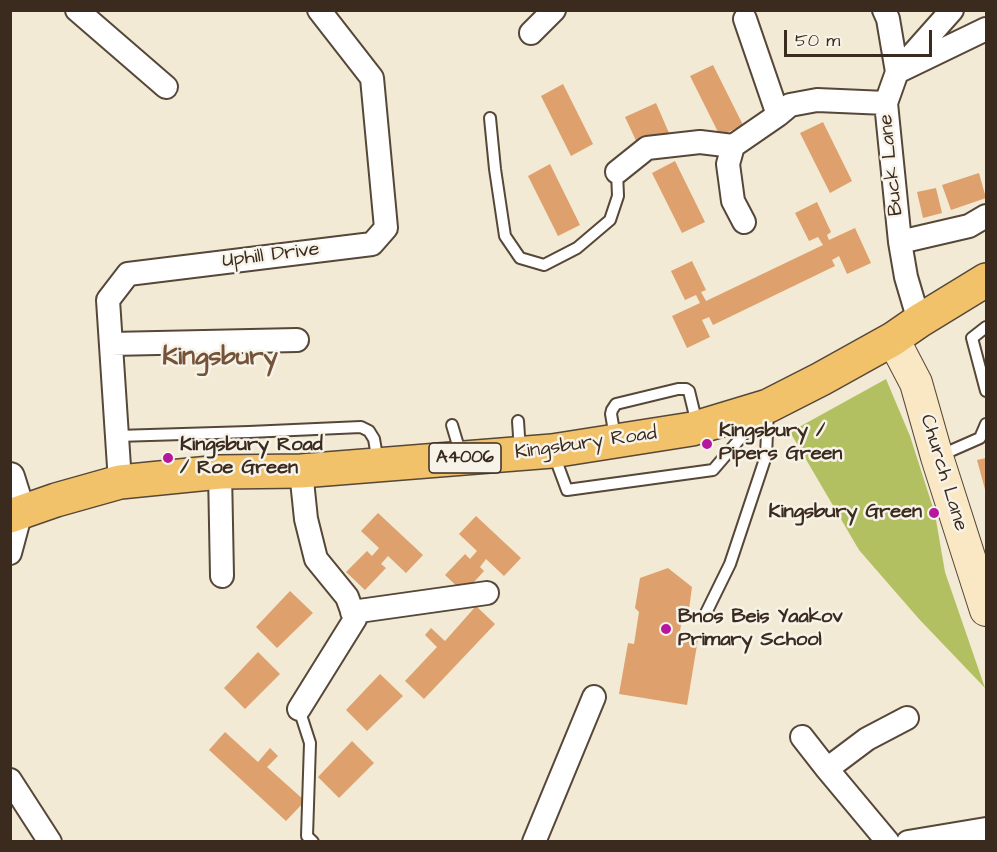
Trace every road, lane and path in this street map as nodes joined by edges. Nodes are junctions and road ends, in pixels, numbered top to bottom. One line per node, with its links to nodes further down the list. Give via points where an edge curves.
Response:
1 (77, 10): 10 (street)
2 (319, 10): 24 (street, Uphill Drive, via 372,78 386,228 372,244 128,274 108,300)
3 (554, 10): 8 (street)
4 (884, 10): 9 (street, Buck Lane)
5 (952, 10): 9 (street)
6 (746, 19): 12 (street)
7 (987, 29): 9 (street)
8 (531, 33)
9 (897, 72): 11 (street, Buck Lane)
10 (166, 87)
11 (886, 102): 12 (street, via 817,100 790,105); 18 (street, Buck Lane)
12 (778, 115): 14 (street)
13 (490, 118): 15 (lane, via 505,236 520,258 544,265 577,248 610,220 618,196)
14 (733, 146): 15 (street, via 700,142 647,148); 17 (street, via 728,164 733,201)
15 (617, 172)
16 (987, 216): 18 (street, via 969,226)
17 (744, 222)
18 (900, 242): 20 (street, Buck Lane)
19 (987, 279): 20 (main road, Kingsbury Road / A4006)
20 (919, 321): 22 (main road, Kingsbury Road / A4006)
21 (987, 327): 25 (lane, via 972,338)
22 (893, 339): 26 (main road, Kingsbury Road / A4006); 33 (main road, Church Lane, via 916,383)
23 (297, 340): 24 (street)
24 (111, 344): 30 (street, Uphill Drive)
25 (987, 391)
26 (768, 406): 31 (main road, Kingsbury Road / A4006, via 692,429); 31 (lane, via 713,470 567,490); 46 (lane, via 766,456 730,564)
27 (518, 421): 32 (lane)
28 (987, 424): 33 (lane, via 980,438)
29 (452, 425): 34 (lane)
30 (117, 436): 35 (lane, via 361,427 374,438); 39 (street, Uphill Drive)
31 (552, 452): 32 (main road, Kingsbury Road / A4006)
32 (520, 454): 34 (main road, Kingsbury Road / A4006)
33 (937, 457): 44 (main road, Church Lane)
34 (462, 458): 35 (main road, Kingsbury Road / A4006)
35 (378, 465): 36 (main road, Kingsbury Road / A4006)
36 (301, 471): 37 (main road, Kingsbury Road / A4006); 45 (street, via 306,519 316,558 347,597)
37 (220, 472): 39 (main road, Kingsbury Road / A4006); 42 (street)
38 (10, 477): 40 (street)
39 (120, 482): 40 (main road, Kingsbury Road / A4006)
40 (16, 514): 41 (street)
41 (10, 553)
42 (222, 576)
43 (487, 592): 45 (street)
44 (987, 610)
45 (352, 612): 48 (street, via 354,619)
46 (705, 615)
47 (594, 697): 56 (street)
48 (299, 709): 55 (lane, via 310,743 307,836)
49 (907, 718): 51 (street, via 867,739)
50 (802, 737): 51 (street)
51 (827, 769): 57 (street)
52 (10, 780): 54 (street)
53 (987, 829): 58 (street)
54 (50, 842)
55 (313, 842)
56 (534, 842)
57 (888, 842)
58 (908, 842)

